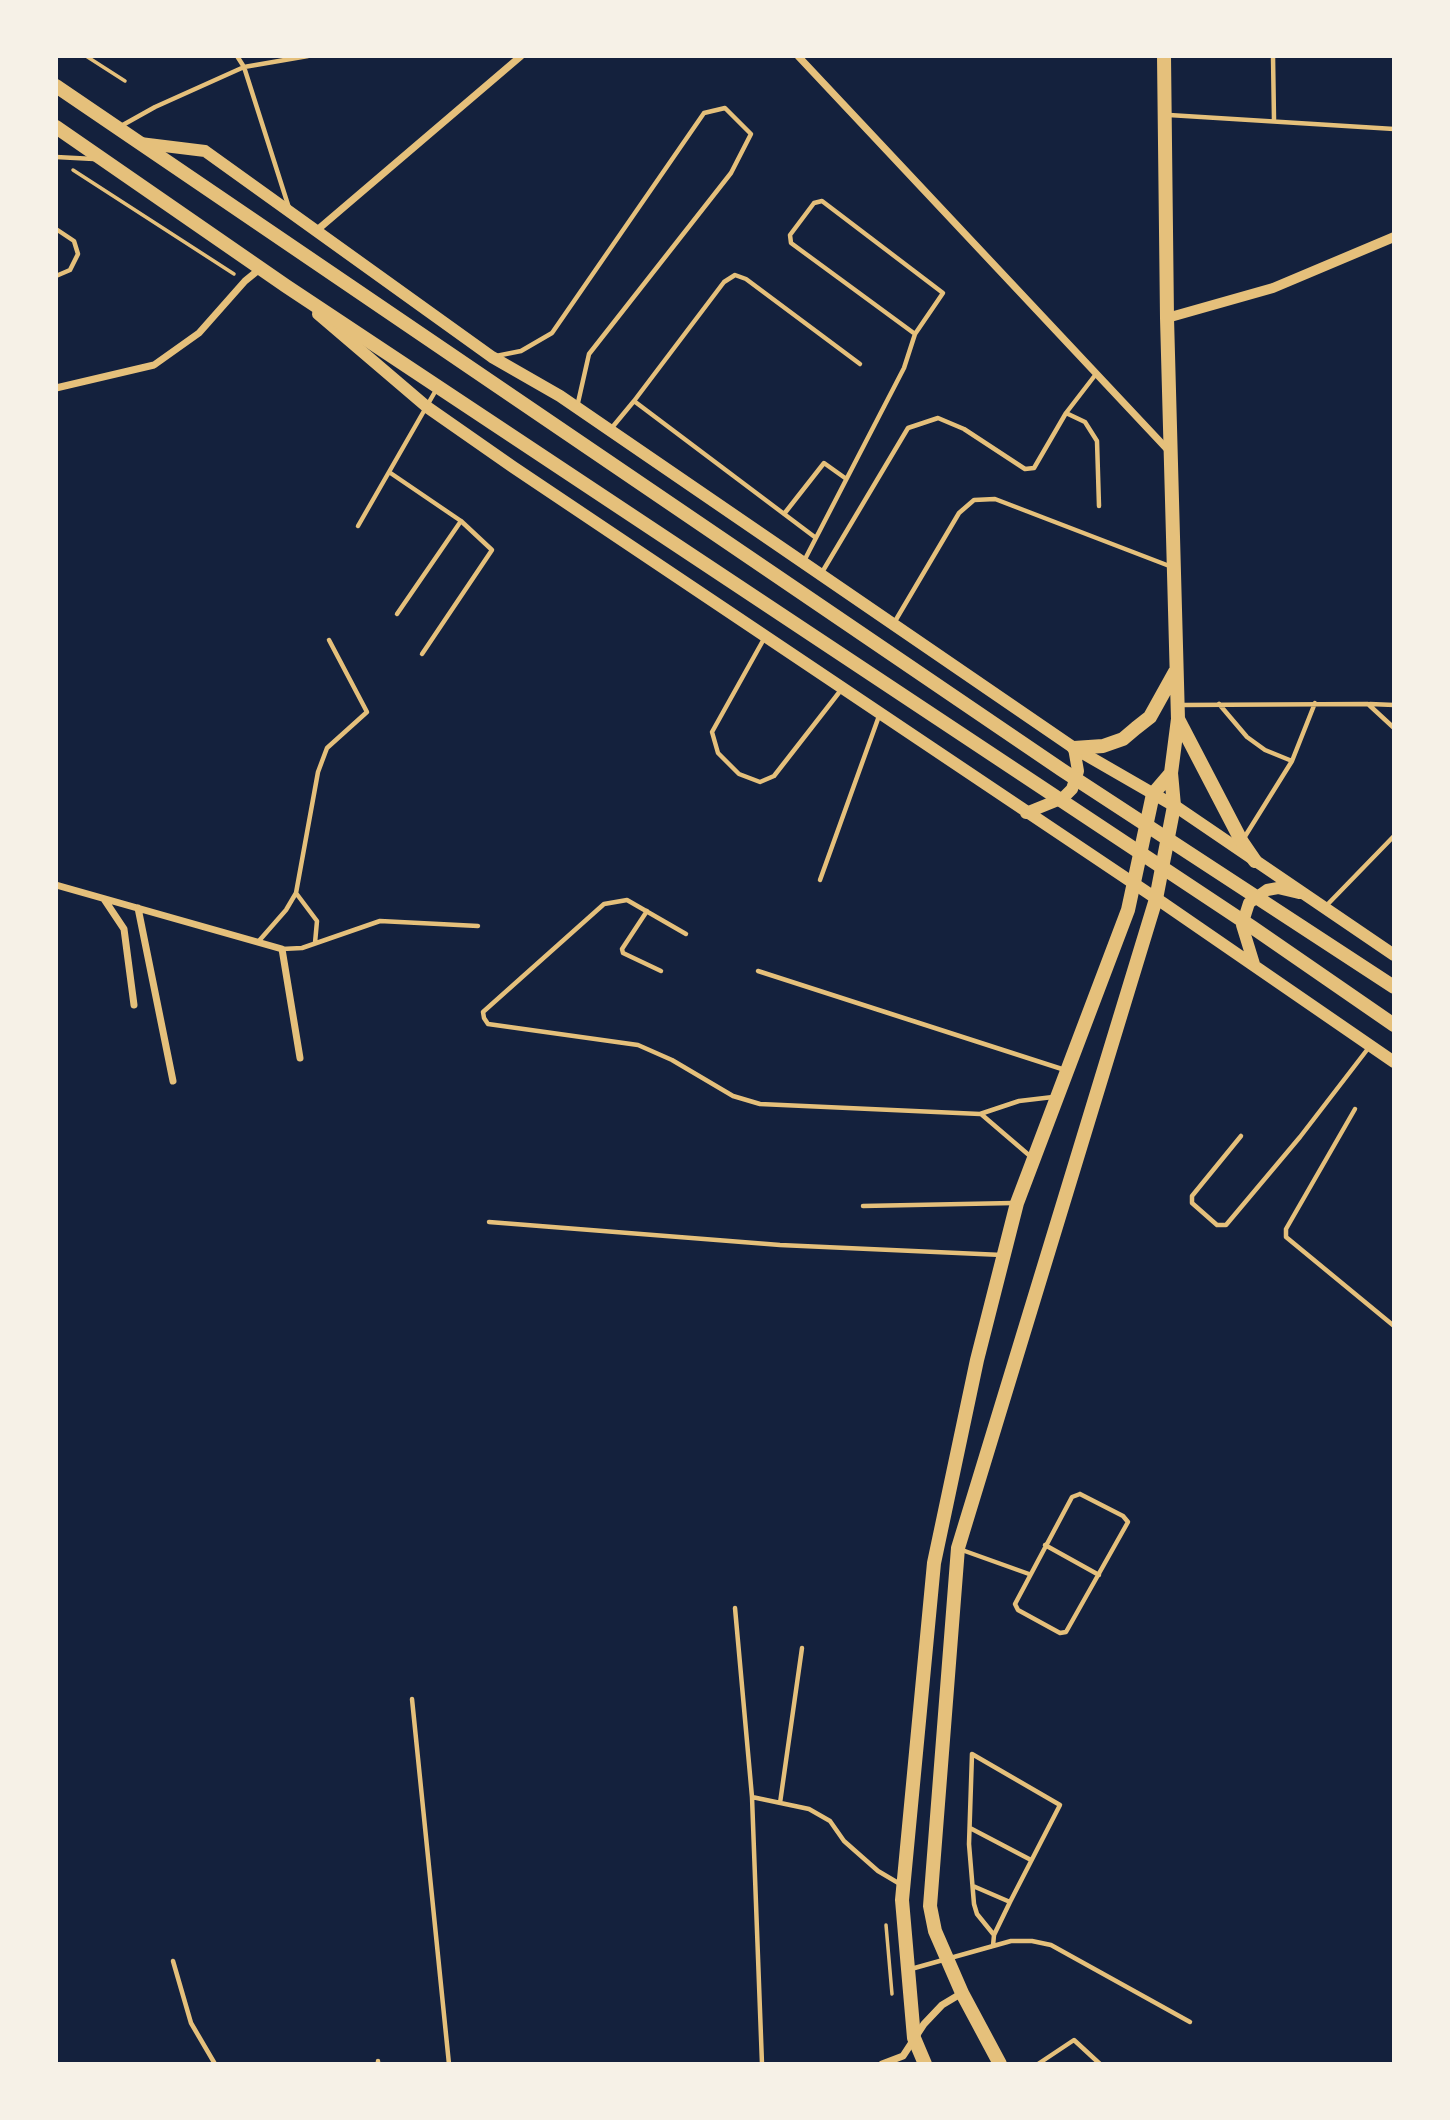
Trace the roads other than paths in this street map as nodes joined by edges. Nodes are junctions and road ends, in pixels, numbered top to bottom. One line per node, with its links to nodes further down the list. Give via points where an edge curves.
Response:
1 (237, 56): 7 (lane)
2 (308, 56): 7 (lane)
3 (521, 56): 19 (street)
4 (798, 56): 28 (street)
5 (1164, 56): 9 (main road)
6 (1273, 56): 10 (lane)
7 (244, 67): 12 (lane); 17 (lane)
8 (56, 86): 12 (main road)
9 (1165, 115): 10 (lane); 24 (main road)
10 (1274, 120): 13 (lane)
11 (56, 127): 16 (main road)
12 (117, 129): 14 (main road)
13 (1394, 129)
14 (136, 142): 17 (main road, via 205,151); 89 (main road, via 1062,770)
15 (56, 157): 16 (lane)
16 (104, 159): 21 (main road)
17 (290, 212): 19 (main road)
18 (56, 229): 22 (lane, via 74,241 78,254 70,270)
19 (316, 231): 26 (main road)
20 (1394, 237): 24 (street, via 1273,288)
21 (261, 268): 23 (main road); 30 (street, via 199,333 154,365)
22 (56, 276)
23 (286, 286): 29 (main road); 32 (main road)
24 (1167, 318): 36 (main road)
25 (915, 334): 25 (lane, via 943,297 941,289 822,201 814,203 790,235 791,243); 38 (lane, via 904,368)
26 (492, 357): 33 (main road); 33 (lane, via 521,351 552,333 704,113 725,108 751,134 732,173 589,354)
27 (860, 364): 31 (lane, via 735,275 724,282)
28 (1096, 373): 34 (lane); 36 (street)
29 (438, 386): 32 (lane); 91 (main road)
30 (56, 388)
31 (634, 401): 35 (lane); 40 (lane)
32 (427, 407): 37 (lane); 49 (main road)
33 (577, 408): 35 (main road)
34 (1066, 413): 39 (lane, via 1085,422 1097,441); 46 (lane, via 1034,468 1025,469 939,418 908,428)
35 (610, 430): 44 (main road)
36 (1171, 453): 45 (main road)
37 (389, 472): 41 (lane); 42 (lane)
38 (845, 478): 40 (lane, via 824,463); 43 (lane)
39 (1100, 506)
40 (783, 514): 43 (lane)
41 (461, 521): 47 (lane); 51 (lane, via 492,550)
42 (358, 526)
43 (816, 538): 44 (lane)
44 (804, 563): 46 (main road)
45 (1173, 568): 48 (lane, via 995,499 974,500 959,513); 52 (main road)
46 (821, 575): 48 (main road)
47 (397, 614)
48 (893, 624): 61 (main road)
49 (765, 637): 53 (main road); 53 (lane, via 712,732 718,753 739,774 760,782 774,776)
50 (329, 640): 73 (lane, via 368,712 327,748 318,772)
51 (422, 654)
52 (1175, 671): 58 (main road); 61 (main road, via 1150,717 1123,738 1103,746)
53 (842, 689): 59 (main road)
54 (1315, 703): 55 (lane); 56 (lane); 62 (lane)
55 (1219, 704): 58 (lane); 62 (lane, via 1247,737)
56 (1368, 704): 57 (lane); 60 (lane)
57 (1394, 705)
58 (1177, 712): 63 (main road); 68 (main road)
59 (880, 714): 66 (main road); 70 (lane)
60 (1394, 728)
61 (1074, 748): 64 (main road); 66 (main road, via 1078,771 1072,789 1063,798)
62 (1292, 761): 68 (lane)
63 (1171, 773): 64 (main road); 65 (main road)
64 (1153, 794): 65 (main road); 72 (main road)
65 (1174, 806): 69 (main road); 76 (main road)
66 (1026, 813): 72 (main road)
67 (1394, 836): 77 (lane)
68 (1242, 842): 69 (main road)
69 (1255, 861): 74 (main road)
70 (820, 880)
71 (56, 884): 75 (street)
72 (1135, 885): 76 (main road); 95 (main road)
73 (296, 892): 82 (lane); 83 (lane, via 317,922)
74 (1306, 895): 77 (main road); 86 (main road, via 1278,888 1249,903 1242,925)
75 (104, 898): 78 (street); 90 (street, via 124,929)
76 (1156, 899): 86 (main road); 108 (main road)
77 (1325, 907): 85 (main road)
78 (138, 908): 82 (street); 96 (street)
79 (647, 911): 81 (lane); 87 (lane, via 622,950); 99 (lane, via 628,900 604,904 483,1012 488,1024 638,1045 733,1096 760,1104)
80 (478, 926): 83 (lane, via 380,921)
81 (686, 934)
82 (258, 942): 84 (street)
83 (315, 943): 84 (lane)
84 (282, 949): 93 (street)
85 (1394, 955)
86 (1254, 964): 92 (main road)
87 (661, 971)
88 (758, 971): 95 (lane)
89 (1394, 987)
90 (134, 1005)
91 (1394, 1025)
92 (1371, 1046): 94 (main road); 100 (lane, via 1226,1225 1217,1225 1192,1203 1192,1196)
93 (300, 1058)
94 (1394, 1062)
95 (1069, 1072): 97 (main road)
96 (173, 1082)
97 (1056, 1097): 99 (lane, via 1020,1101); 101 (main road)
98 (1355, 1109): 106 (lane, via 1286,1229 1286,1237)
99 (980, 1114): 101 (lane)
100 (1241, 1136)
101 (1034, 1160): 102 (main road)
102 (1017, 1203): 103 (lane); 105 (main road)
103 (863, 1206)
104 (489, 1222): 105 (lane, via 780,1245)
105 (1004, 1255): 119 (main road, via 976,1360 934,1563)
106 (1394, 1326)
107 (1045, 1545): 109 (lane); 110 (lane); 110 (lane, via 1072,1497 1080,1493 1123,1516 1128,1522)
108 (958, 1548): 109 (lane); 123 (main road, via 930,1906)
109 (1029, 1574): 110 (lane, via 1015,1604 1018,1610 1060,1633 1066,1632)
110 (1098, 1575)
111 (735, 1608): 114 (lane)
112 (802, 1648): 115 (lane)
113 (412, 1699): 130 (lane)
114 (752, 1797): 115 (lane); 131 (lane)
115 (780, 1803): 119 (lane, via 809,1809 830,1821 844,1841 878,1871)
116 (970, 1828): 117 (lane); 117 (lane, via 972,1754 1060,1805); 118 (lane)
117 (1031, 1860): 120 (lane)
118 (973, 1885): 120 (lane); 121 (lane, via 977,1914)
119 (904, 1886): 125 (main road)
120 (1010, 1902): 121 (lane)
121 (994, 1936): 122 (lane)
122 (993, 1946): 123 (lane); 127 (lane, via 1011,1941 1051,1945)
123 (948, 1960): 125 (lane); 126 (main road)
124 (173, 1961): 129 (lane, via 191,2024)
125 (910, 1969): 128 (main road)
126 (962, 1993): 128 (street, via 942,2005); 134 (main road)
127 (1190, 2022)
128 (914, 2038): 132 (street, via 903,2056); 133 (main road)
129 (215, 2064)
130 (449, 2064)
131 (762, 2064)
132 (882, 2064)
133 (925, 2064)
134 (1000, 2064)
135 (1038, 2064): 136 (lane, via 1074,2040)
136 (1100, 2064)

